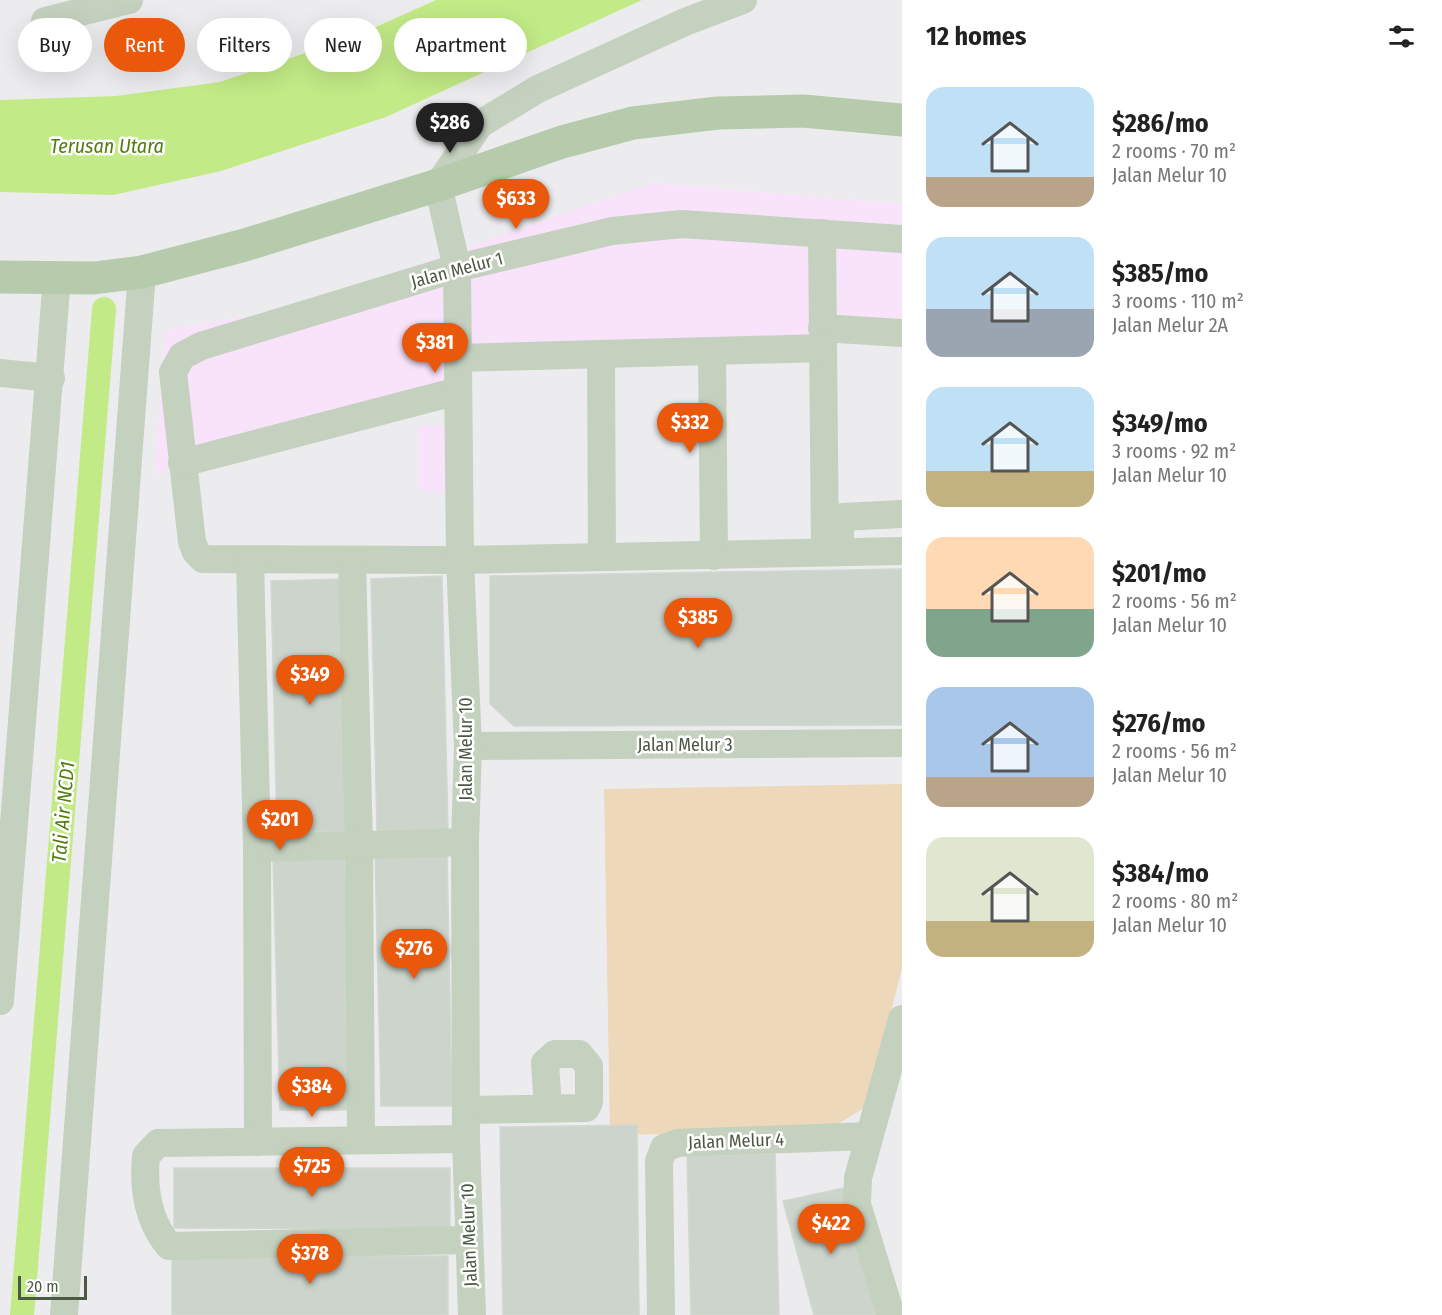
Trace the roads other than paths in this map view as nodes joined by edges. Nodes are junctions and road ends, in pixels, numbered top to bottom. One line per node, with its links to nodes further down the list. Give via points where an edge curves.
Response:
1 (129, 0): 3 (street)
2 (743, 0): 5 (street, via 558,80 480,124)
3 (57, 18)
4 (902, 120): 5 (main road, via 803,111 718,113 633,123 562,142)
5 (438, 185): 8 (street, Jalan Melur 10); 9 (main road, via 245,245)
6 (822, 233): 7 (street, Jalan Melur 1); 8 (street, Jalan Melur 1, via 682,224 645,227 612,231); 13 (street)
7 (902, 239)
8 (457, 268): 16 (street, Jalan Melur 10); 20 (street, Jalan Melur 1, via 201,346 182,356 173,372)
9 (142, 272): 11 (main road, via 94,278); 43 (street)
10 (0, 277): 11 (main road)
11 (57, 277): 18 (street)
12 (902, 333): 13 (street)
13 (823, 338): 14 (street); 22 (street)
14 (712, 352): 15 (street); 25 (street)
15 (601, 354): 16 (street); 24 (street)
16 (458, 358): 19 (street, Jalan Melur 10)
17 (0, 373): 18 (street)
18 (51, 378): 34 (street)
19 (459, 391): 20 (street); 28 (street, Jalan Melur 10)
20 (182, 463): 26 (street, via 196,552 203,559)
21 (902, 514): 22 (street, via 843,517)
22 (833, 551): 23 (street); 25 (street)
23 (902, 551)
24 (602, 556): 25 (street); 28 (street)
25 (714, 556)
26 (250, 560): 27 (street); 33 (street)
27 (352, 560): 28 (street); 32 (street)
28 (460, 560): 30 (street, Jalan Melur 10)
29 (902, 743): 30 (street, Jalan Melur 3)
30 (468, 746): 31 (street, Jalan Melur 10)
31 (465, 842): 32 (street); 37 (street, Jalan Melur 10)
32 (359, 845): 33 (street); 40 (street)
33 (257, 848): 41 (street)
34 (0, 1001)
35 (902, 1019): 38 (street)
36 (548, 1108): 37 (street)
37 (466, 1110): 39 (street, Jalan Melur 10)
38 (869, 1136): 45 (street, Jalan Melur 4, via 678,1143 664,1148 659,1161); 46 (street, via 858,1178 857,1204)
39 (466, 1139): 40 (street); 42 (street, Jalan Melur 10)
40 (361, 1140): 41 (street)
41 (258, 1142): 42 (street, via 158,1143 146,1156 143,1180 155,1230 169,1246)
42 (468, 1240): 44 (street, Jalan Melur 10)
43 (64, 1315)
44 (472, 1315)
45 (661, 1315)
46 (891, 1315)

